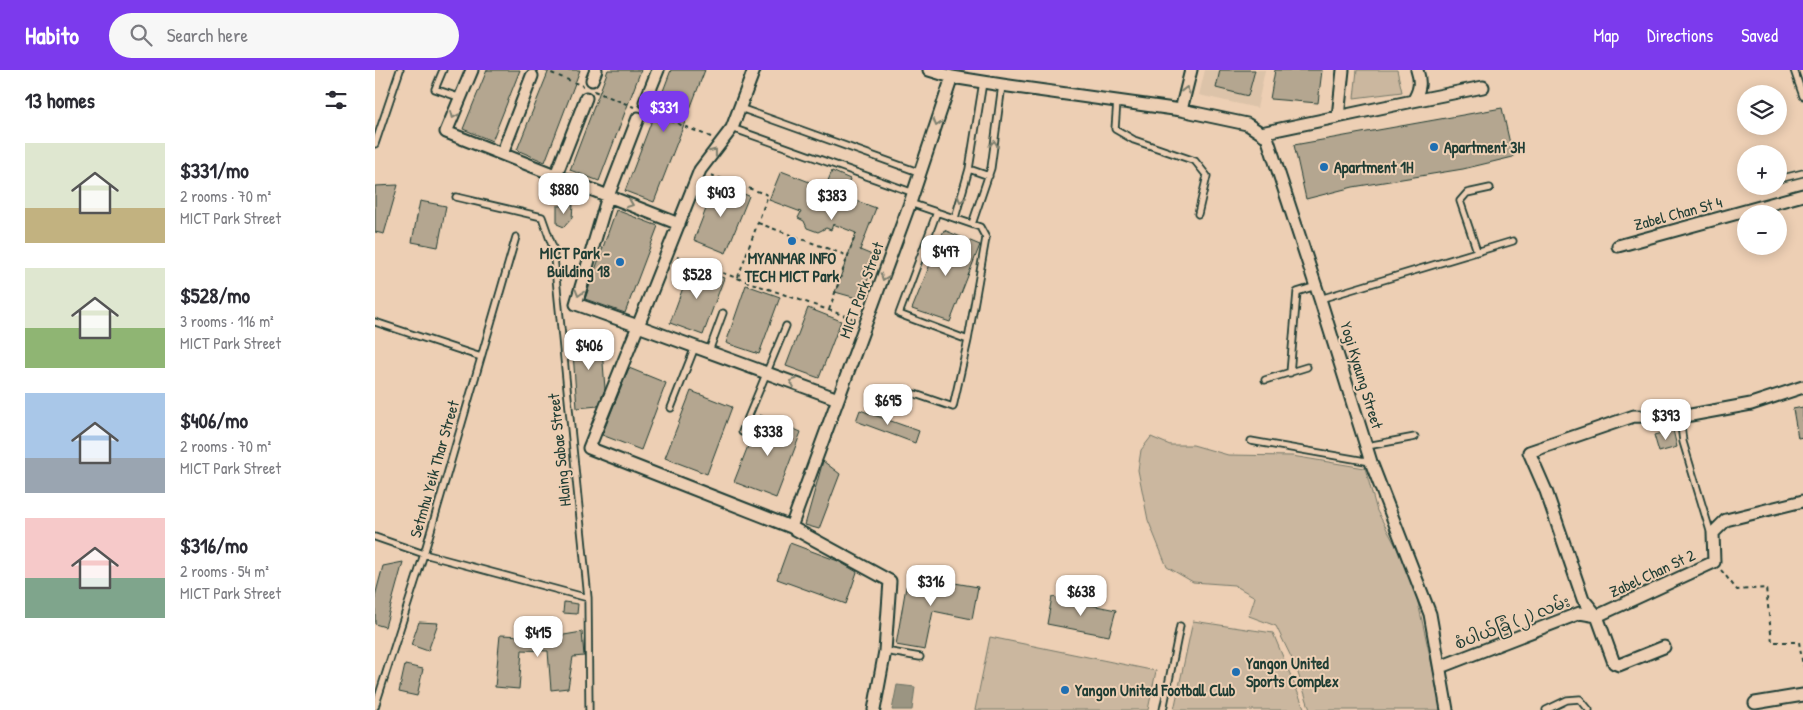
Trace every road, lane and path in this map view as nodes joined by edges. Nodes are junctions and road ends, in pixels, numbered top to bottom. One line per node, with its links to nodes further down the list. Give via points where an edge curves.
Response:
1 (400, 70): 30 (lane)
2 (443, 70): 18 (lane, via 435,89)
3 (472, 70): 18 (street)
4 (543, 70): 29 (path)
5 (658, 70): 22 (street)
6 (929, 70): 13 (street)
7 (1191, 70): 24 (street, one-way to 7)
8 (1343, 70): 25 (street)
9 (1417, 70): 21 (street, via 1419,91)
10 (1794, 70): 17 (lane)
11 (753, 71): 23 (street)
12 (532, 76): 31 (street)
13 (952, 77): 14 (street); 34 (street, MICT Park Street, one-way to 34)
14 (983, 82): 15 (street); 32 (lane)
15 (1002, 85): 20 (street); 37 (lane, one-way to 15)
16 (1483, 87): 21 (street)
17 (1803, 96)
18 (461, 98): 31 (street, one-way to 31, via 447,132)
19 (586, 98): 36 (street)
20 (1117, 101): 24 (street); 45 (lane, via 1115,130 1195,161 1207,176)
21 (1413, 101): 25 (street)
22 (645, 102)
23 (740, 108): 27 (street); 34 (lane)
24 (1181, 110): 28 (street, via 1247,124)
25 (1338, 117): 28 (street)
26 (638, 118): 41 (street)
27 (732, 128): 29 (street); 43 (lane)
28 (1261, 133): 58 (street, Yogi Kyaung Street, via 1267,137 1273,152)
29 (722, 142): 33 (street, one-way to 29)
30 (375, 144)
31 (502, 154): 36 (street)
32 (969, 169): 37 (lane); 46 (lane, one-way to 46)
33 (700, 170): 47 (path, via 768,195); 48 (street)
34 (921, 172): 43 (street, MICT Park Street)
35 (1803, 173): 38 (lane)
36 (556, 175): 41 (street)
37 (989, 176): 49 (lane)
38 (1787, 177)
39 (1490, 188): 54 (lane, via 1467,193 1460,201)
40 (1803, 195): 53 (street, Zabel Chan St 4)
41 (607, 196): 48 (street, one-way to 48); 64 (street, one-way to 64, via 576,304)
42 (456, 197): 90 (lane, Hlaing Sabae Street, via 542,217 553,248)
43 (912, 198): 44 (lane); 63 (street, MICT Park Street, one-way to 63)
44 (937, 212): 46 (lane); 66 (lane, via 899,314)
45 (1198, 214)
46 (955, 218): 49 (lane)
47 (758, 223): 56 (path); 57 (path)
48 (679, 224): 55 (street)
49 (972, 224): 66 (lane, via 980,227 987,238)
50 (856, 233): 56 (path)
51 (516, 237): 69 (lane, Setmhu Yeik Thar Street)
52 (1513, 241): 54 (lane)
53 (1618, 246)
54 (1477, 252): 59 (lane)
55 (668, 253): 57 (path); 64 (street)
56 (848, 256): 60 (path)
57 (738, 278): 60 (path)
58 (1316, 286): 59 (street, Yogi Kyaung Street); 72 (lane, via 1297,292)
59 (1321, 298): 82 (street, Yogi Kyaung Street)
60 (829, 310): 63 (path)
61 (723, 313): 68 (lane)
62 (375, 322): 69 (lane)
63 (867, 324): 76 (street, MICT Park Street)
64 (638, 326): 67 (street); 85 (street, via 589,448)
65 (786, 326): 71 (lane)
66 (968, 340): 75 (lane, via 953,407)
67 (695, 347): 68 (street); 77 (lane)
68 (709, 351): 71 (street)
69 (481, 357): 88 (lane, Setmhu Yeik Thar Street)
70 (1307, 367): 72 (lane)
71 (767, 372): 76 (street, one-way to 71); 79 (lane)
72 (1290, 373): 73 (lane)
73 (1265, 380)
74 (1803, 388): 78 (street, via 1751,404)
75 (915, 394)
76 (838, 399): 85 (street, MICT Park Street)
77 (671, 408)
78 (1679, 417): 86 (lane, via 1683,442); 91 (street, via 1634,416 1529,452 1546,491 1583,599)
79 (742, 432)
80 (1415, 438): 82 (lane)
81 (1251, 441): 83 (lane)
82 (1367, 446): 83 (street, Yogi Kyaung Street)
83 (1371, 462): 96 (street, Yogi Kyaung Street, via 1430,614)
84 (1803, 501): 86 (street, via 1727,520)
85 (791, 527): 94 (street, via 890,581)
86 (1713, 533): 89 (street, Zabel Chan St 2)
87 (375, 537): 88 (lane)
88 (424, 554): 90 (lane); 100 (lane, Setmhu Yeik Thar Street)
89 (1715, 562): 91 (street, Zabel Chan St 2); 97 (path, via 1737,590 1766,588 1772,642 1799,642)
90 (587, 598): 101 (lane, Hlaing Sabae Street)
91 (1597, 616): 93 (street, via 1614,663 1619,665); 96 (street, စံပါယ်ခြံ (၂) လမ်း, via 1580,613)
92 (1180, 626): 103 (lane)
93 (1664, 647)
94 (885, 651): 95 (lane); 102 (street)
95 (921, 657)
96 (1440, 666): 104 (street, Yogi Kyaung Street)
97 (1803, 666)
98 (1803, 695): 99 (street)
99 (1755, 703)
100 (375, 707)
101 (589, 710)
102 (874, 710)
103 (1163, 710)
104 (1447, 710)
105 (1546, 710): 106 (lane, via 1567,700 1580,699)
106 (1589, 710)

